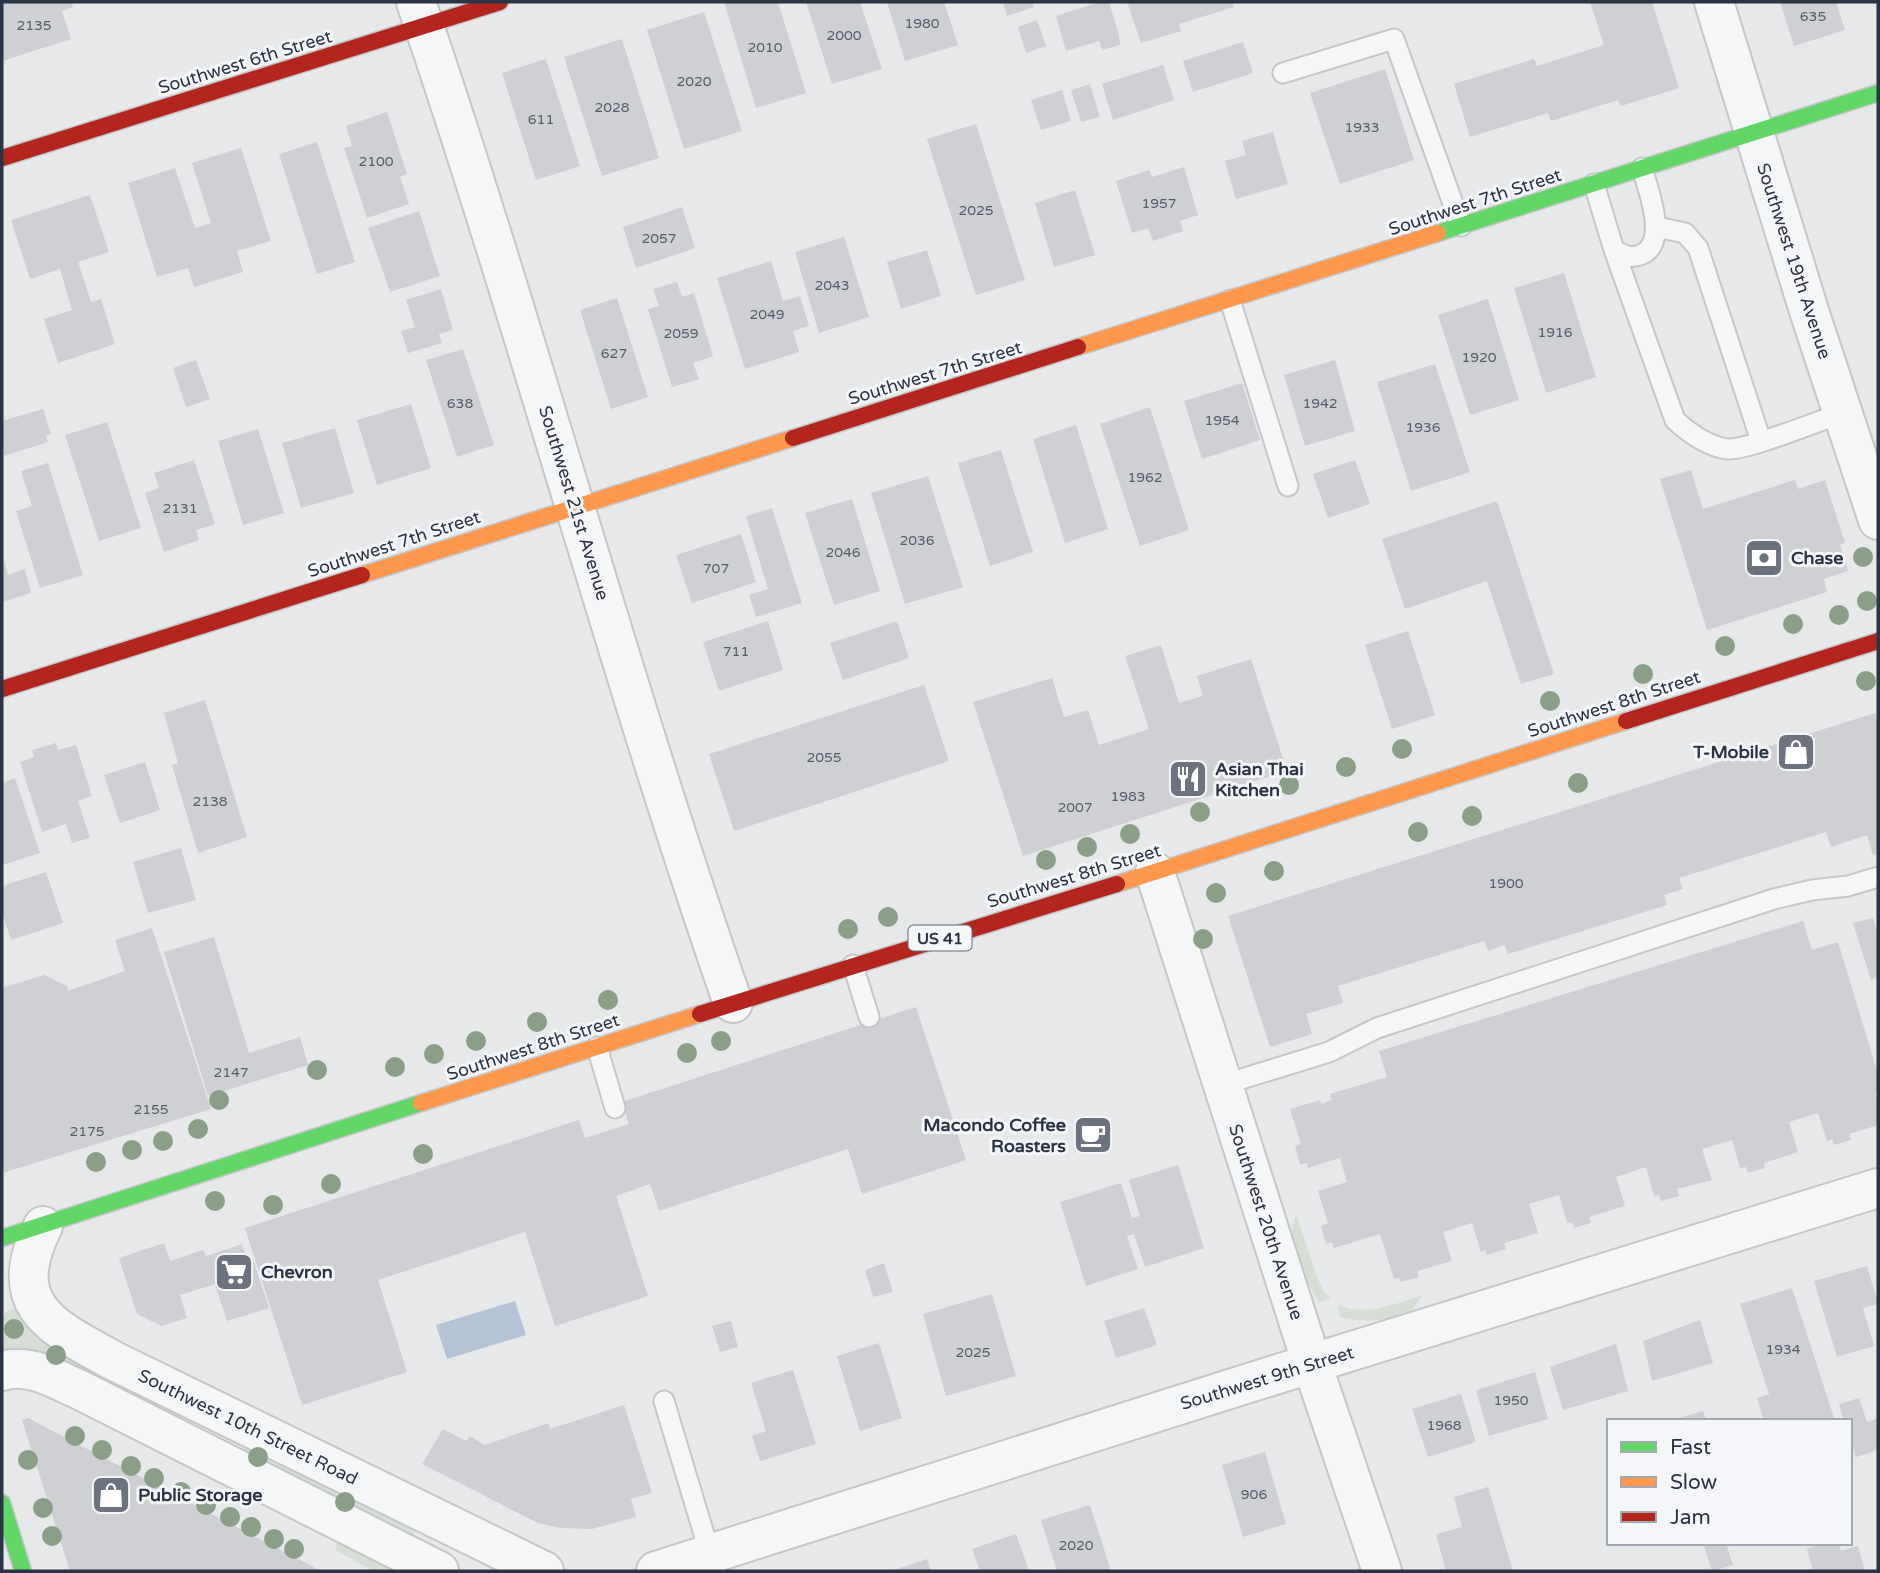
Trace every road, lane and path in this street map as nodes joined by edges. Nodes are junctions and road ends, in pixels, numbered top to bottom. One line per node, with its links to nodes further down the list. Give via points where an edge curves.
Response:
1 (500, 2): 3 (main road, Southwest 6th Street)
2 (1714, 2): 6 (street, Southwest 19th Avenue)
3 (420, 14): 7 (main road, Southwest 6th Street); 17 (street, Southwest 21st Avenue)
4 (1283, 73): 10 (lane, via 1394,38)
5 (1878, 93): 6 (main road, Southwest 7th Street)
6 (1754, 133): 8 (main road, Southwest 7th Street); 14 (street, Southwest 19th Avenue)
7 (2, 158)
8 (1642, 169): 9 (main road, Southwest 7th Street); 11 (lane)
9 (1594, 184): 10 (main road, Southwest 7th Street); 12 (lane)
10 (1461, 226): 13 (main road, Southwest 7th Street)
11 (1657, 227): 12 (lane, via 1646,253 1625,256); 15 (lane, via 1685,233 1698,248)
12 (1614, 250): 15 (lane, via 1675,420 1691,435 1728,449)
13 (1230, 300): 16 (lane); 17 (main road, Southwest 7th Street)
14 (1843, 413): 15 (lane); 18 (street, Southwest 19th Avenue)
15 (1761, 441)
16 (1289, 486)
17 (576, 507): 20 (main road, Southwest 7th Street); 24 (street, Southwest 21st Avenue, via 696,898)
18 (1878, 520)
19 (1878, 641): 21 (main road, Southwest 8th Street / US 41)
20 (2, 689)
21 (1155, 872): 23 (main road, Southwest 8th Street / US 41); 27 (street, Southwest 20th Avenue)
22 (1878, 877): 27 (lane, via 1787,896 1686,927 1377,1028 1329,1052)
23 (853, 965): 24 (main road, Southwest 8th Street / US 41); 25 (lane)
24 (733, 1003): 26 (main road, Southwest 8th Street / US 41)
25 (869, 1017)
26 (597, 1047): 28 (lane); 30 (main road, Southwest 8th Street / US 41)
27 (1222, 1085): 32 (street, Southwest 20th Avenue)
28 (615, 1108)
29 (1878, 1188): 32 (street, Southwest 9th Street)
30 (43, 1226): 31 (main road, Southwest 8th Street / US 41); 35 (street, Southwest 10th Street Road, via 29,1268 36,1306 44,1319 105,1357)
31 (2, 1238)
32 (1312, 1364): 38 (street, Southwest 9th Street); 43 (street, Southwest 20th Avenue)
33 (2, 1371): 36 (street, via 23,1368 40,1373)
34 (664, 1401): 38 (lane)
35 (207, 1407): 36 (street); 41 (street, Southwest 10th Street Road)
36 (185, 1443): 40 (street)
37 (2, 1503): 39 (main road)
38 (710, 1554): 42 (street, Southwest 9th Street)
39 (23, 1571)
40 (439, 1571)
41 (544, 1571)
42 (656, 1571)
43 (1382, 1571)

